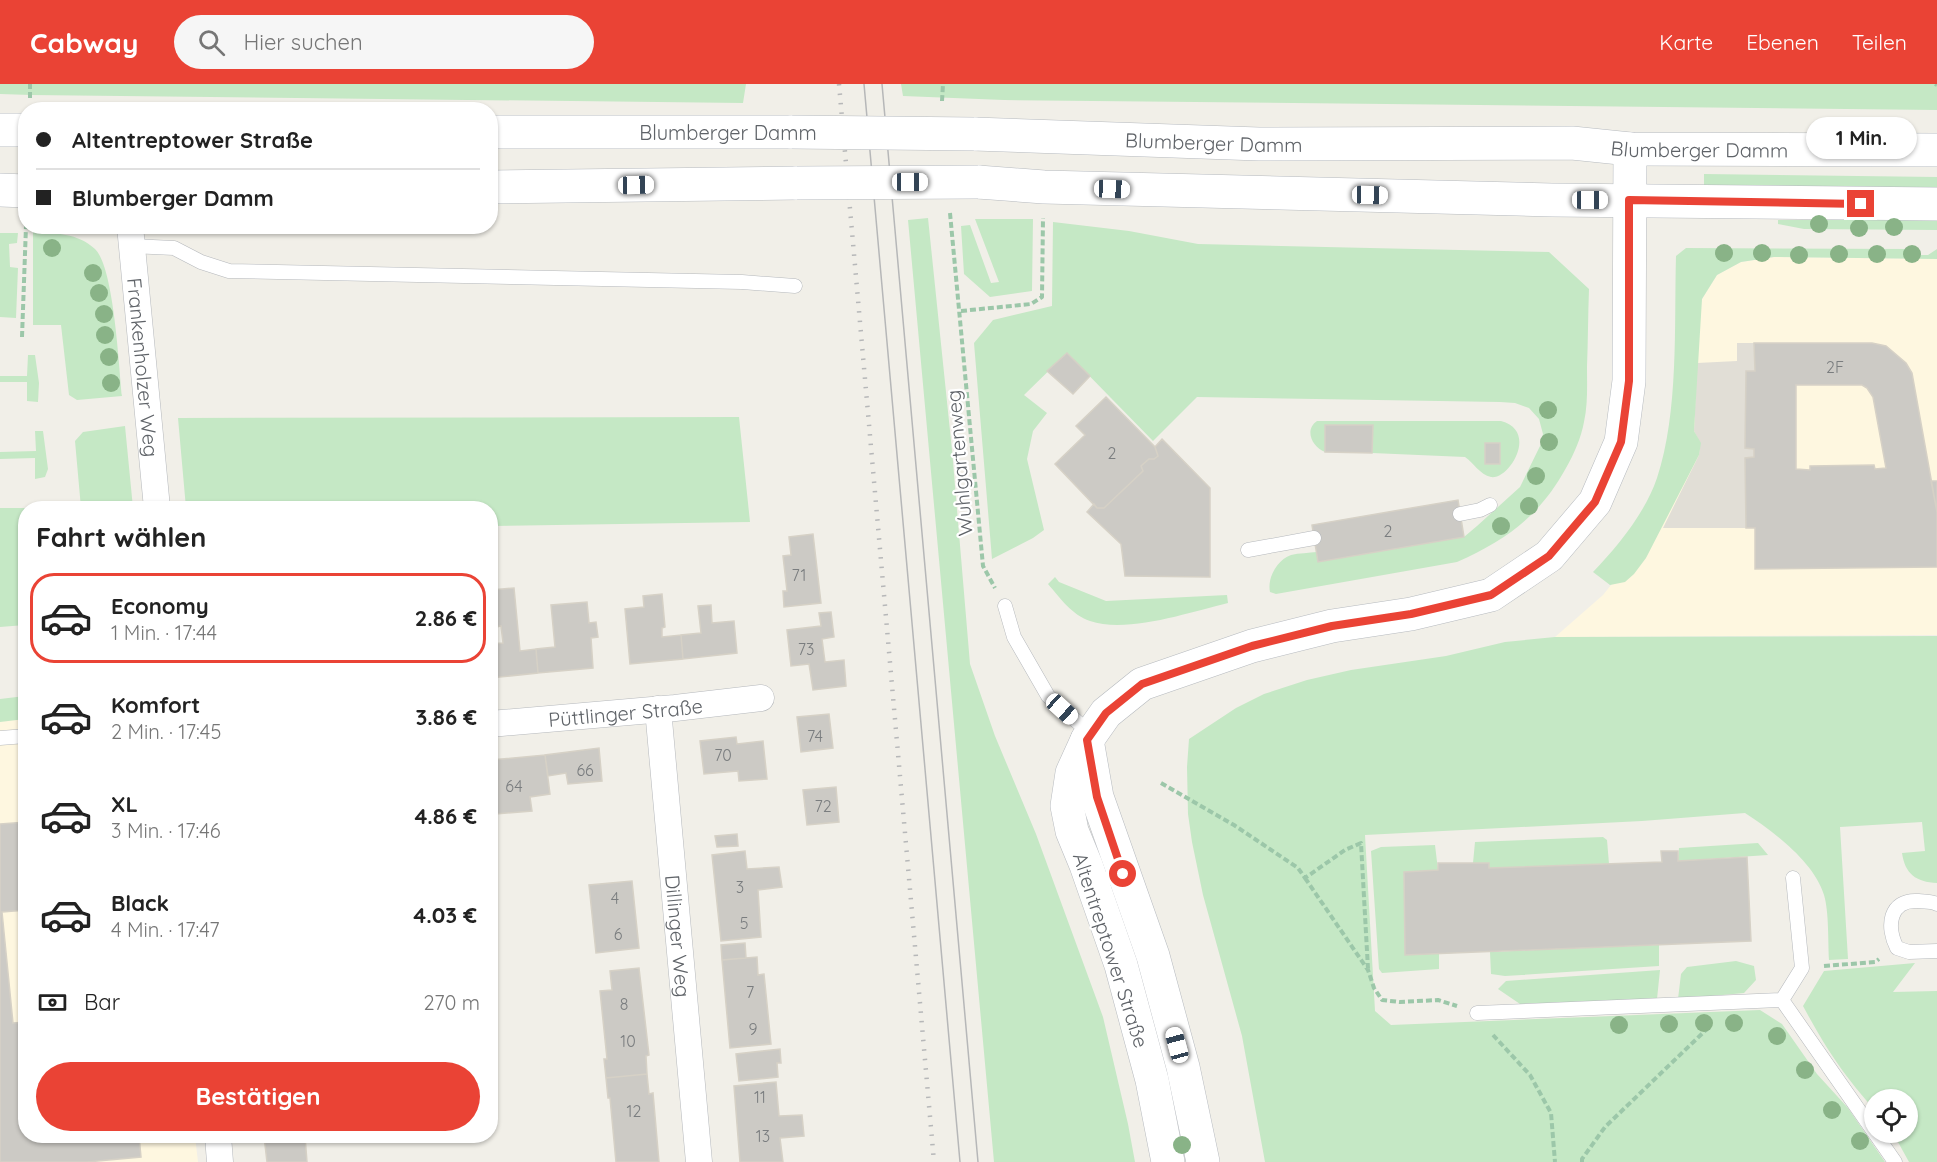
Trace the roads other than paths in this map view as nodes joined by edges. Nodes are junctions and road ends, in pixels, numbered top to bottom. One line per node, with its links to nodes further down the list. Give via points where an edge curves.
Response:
1 (0, 130): 2 (main road)
2 (18, 130)
3 (498, 132): 4 (main road, Blumberger Damm, bridge, via 974,134 1259,144 1572,143)
4 (1630, 149): 5 (main road, Blumberger Damm); 9 (main road, Altentreptower Straße)
5 (1937, 150)
6 (498, 187): 9 (main road, bridge, via 978,182 1044,187)
7 (0, 190): 8 (main road)
8 (18, 190)
9 (1629, 200): 10 (main road); 23 (main road, Altentreptower Straße, via 1629,381 1621,442 1595,502 1549,556 1491,595 1252,646 1142,684 1106,713)
10 (1937, 204)
11 (130, 236): 12 (lane, via 174,248 229,271); 13 (street, Frankenholzer Weg)
12 (795, 286)
13 (156, 501)
14 (1490, 505): 15 (lane)
15 (1460, 514)
16 (1314, 538): 17 (lane)
17 (1248, 550)
18 (1005, 606): 23 (lane, via 1014,637 1048,696)
19 (761, 698): 20 (street, Püttlinger Straße)
20 (658, 710): 21 (street, Püttlinger Straße); 32 (street, Dillinger Weg)
21 (498, 723)
22 (18, 737): 24 (lane)
23 (1089, 737): 33 (main road, Altentreptower Straße, via 1072,773 1067,806 1072,831 1120,965 1152,1080); 34 (main road, Altentreptower Straße, via 1097,797 1153,957 1183,1066)
24 (0, 738)
25 (1793, 878): 28 (lane, via 1802,968)
26 (1937, 904): 27 (lane, via 1907,900 1897,907 1891,921 1897,948 1909,952)
27 (1937, 951)
28 (1782, 1000): 29 (lane); 35 (lane)
29 (1477, 1013)
30 (219, 1143): 31 (street)
31 (220, 1162)
32 (699, 1162)
33 (1168, 1162)
34 (1203, 1162)
35 (1895, 1162)

